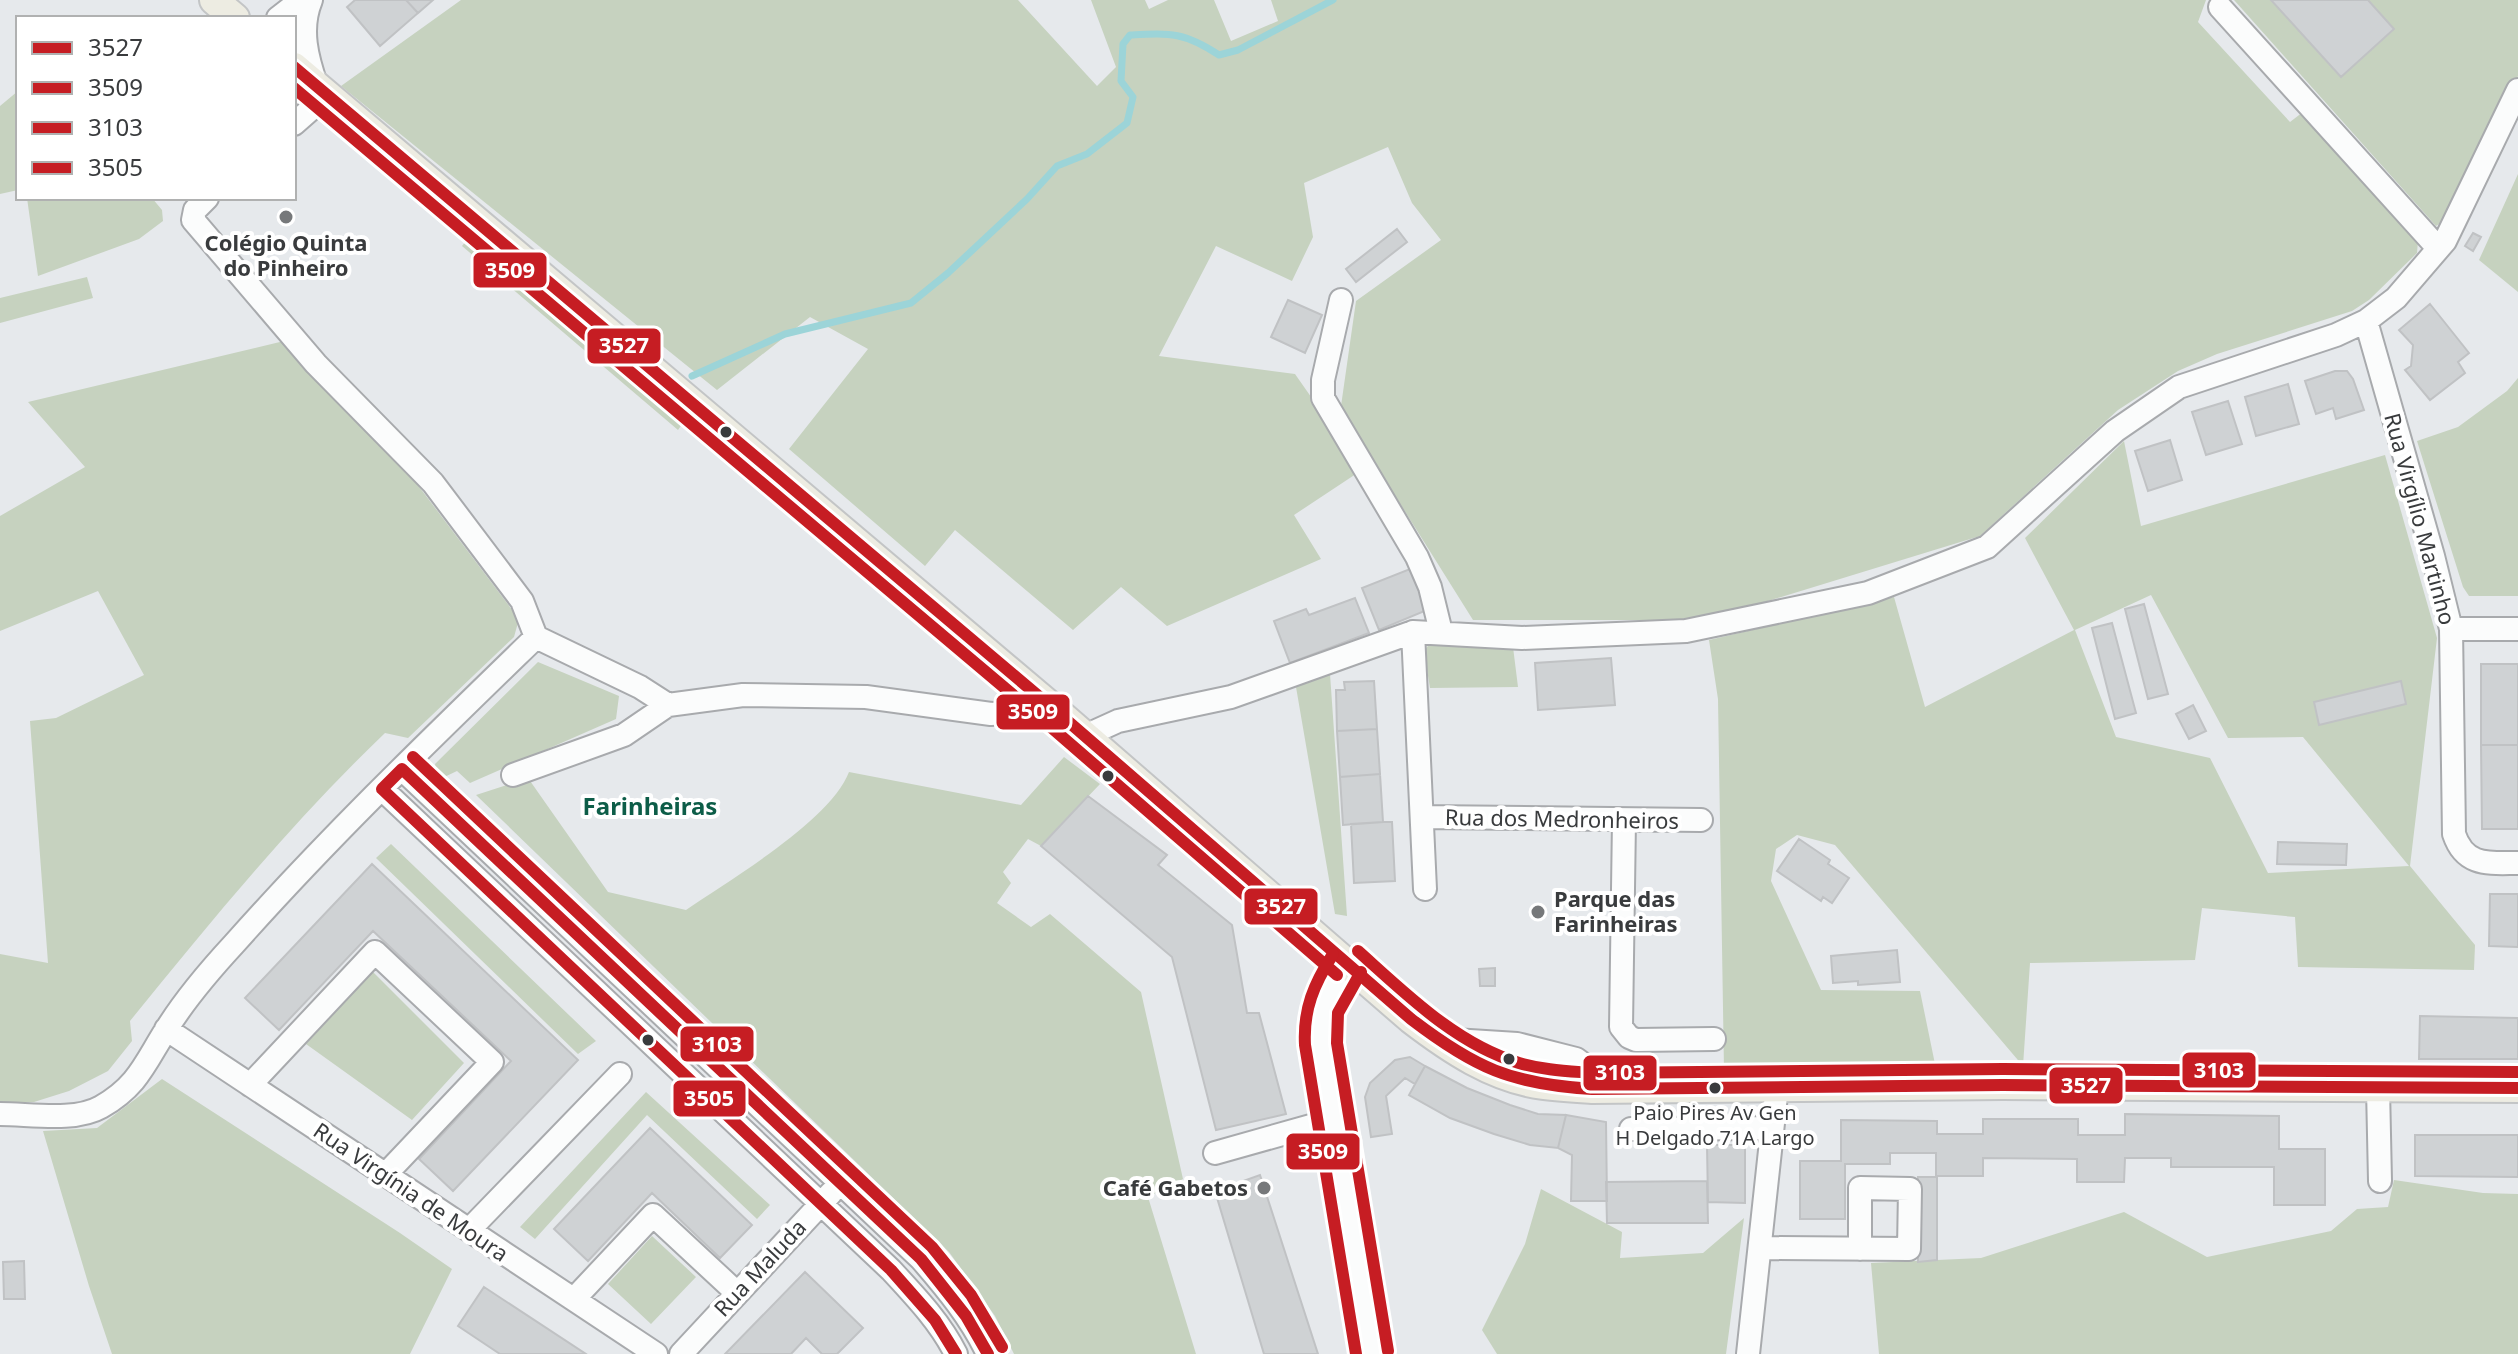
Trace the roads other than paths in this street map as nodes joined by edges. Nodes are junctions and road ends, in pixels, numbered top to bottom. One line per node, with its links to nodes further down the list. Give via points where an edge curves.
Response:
1 (214, 0): 5 (main road)
2 (301, 0): 6 (street)
3 (311, 0): 9 (street, via 305,15 306,55)
4 (2220, 7): 12 (street)
5 (233, 16)
6 (281, 16)
7 (296, 69): 9 (main road)
8 (2518, 90): 12 (street)
9 (322, 91): 10 (street); 21 (main road)
10 (296, 122)
11 (205, 200): 19 (street, via 193,220 201,232 316,364 433,483 522,601)
12 (2438, 248): 14 (street, via 2396,298)
13 (1341, 300): 18 (street, via 1323,398 1417,557)
14 (2366, 321): 15 (street, Rua Virgílio Martinho); 18 (street, via 2179,387 2115,431 1987,547 1868,593 1686,631 1522,638)
15 (2451, 629): 16 (street); 29 (street, Rua Virgílio Martinho, via 2454,834 2459,848 2473,859)
16 (2518, 629)
17 (1413, 632): 18 (street); 22 (street, via 1231,697 1118,721); 26 (street)
18 (1441, 632)
19 (536, 637): 20 (street); 23 (street)
20 (668, 705): 21 (street, via 759,695 866,697 991,714); 24 (street, via 624,735)
21 (1055, 710): 22 (main road)
22 (1085, 736): 31 (main road)
23 (402, 769): 25 (street); 46 (street)
24 (513, 775)
25 (382, 789): 32 (street, via 233,945); 47 (street)
26 (1422, 817): 27 (street, Rua dos Medronheiros); 30 (street)
27 (1624, 820): 28 (street, Rua dos Medronheiros); 33 (street, via 1621,1027 1636,1040)
28 (1701, 820)
29 (2518, 863)
30 (1425, 889)
31 (1347, 963): 36 (main road, via 1453,1051 1495,1072 1541,1085 1617,1089); 40 (street, via 1327,994 1318,1023)
32 (166, 1029): 35 (street, Rua Virgínia de Moura); 39 (street, via 142,1073 100,1108 61,1117)
33 (1714, 1039)
34 (620, 1074): 48 (street)
35 (250, 1085): 44 (street, Rua Virgínia de Moura); 44 (street, via 375,952 492,1062)
36 (1777, 1086): 37 (main road); 41 (street)
37 (2378, 1088): 38 (main road); 45 (street)
38 (2518, 1088)
39 (0, 1114)
40 (1332, 1120): 43 (street); 57 (street)
41 (1772, 1128): 42 (street); 49 (street)
42 (1631, 1129)
43 (1215, 1153)
44 (385, 1175): 48 (street, Rua Virgínia de Moura)
45 (2380, 1181)
46 (841, 1183): 47 (street, Rua Maluda); 56 (street, via 951,1293)
47 (821, 1203): 51 (street, Rua Maluda); 55 (street, via 917,1297)
48 (469, 1230): 52 (street, Rua Virgínia de Moura)
49 (1761, 1248): 50 (street); 58 (street)
50 (1860, 1249)
51 (737, 1293): 52 (street, via 653,1215); 54 (street, Rua Maluda)
52 (574, 1299): 53 (street, Rua Virgínia de Moura)
53 (656, 1354)
54 (681, 1354)
55 (956, 1354)
56 (988, 1354)
57 (1372, 1354)
58 (1748, 1354)

